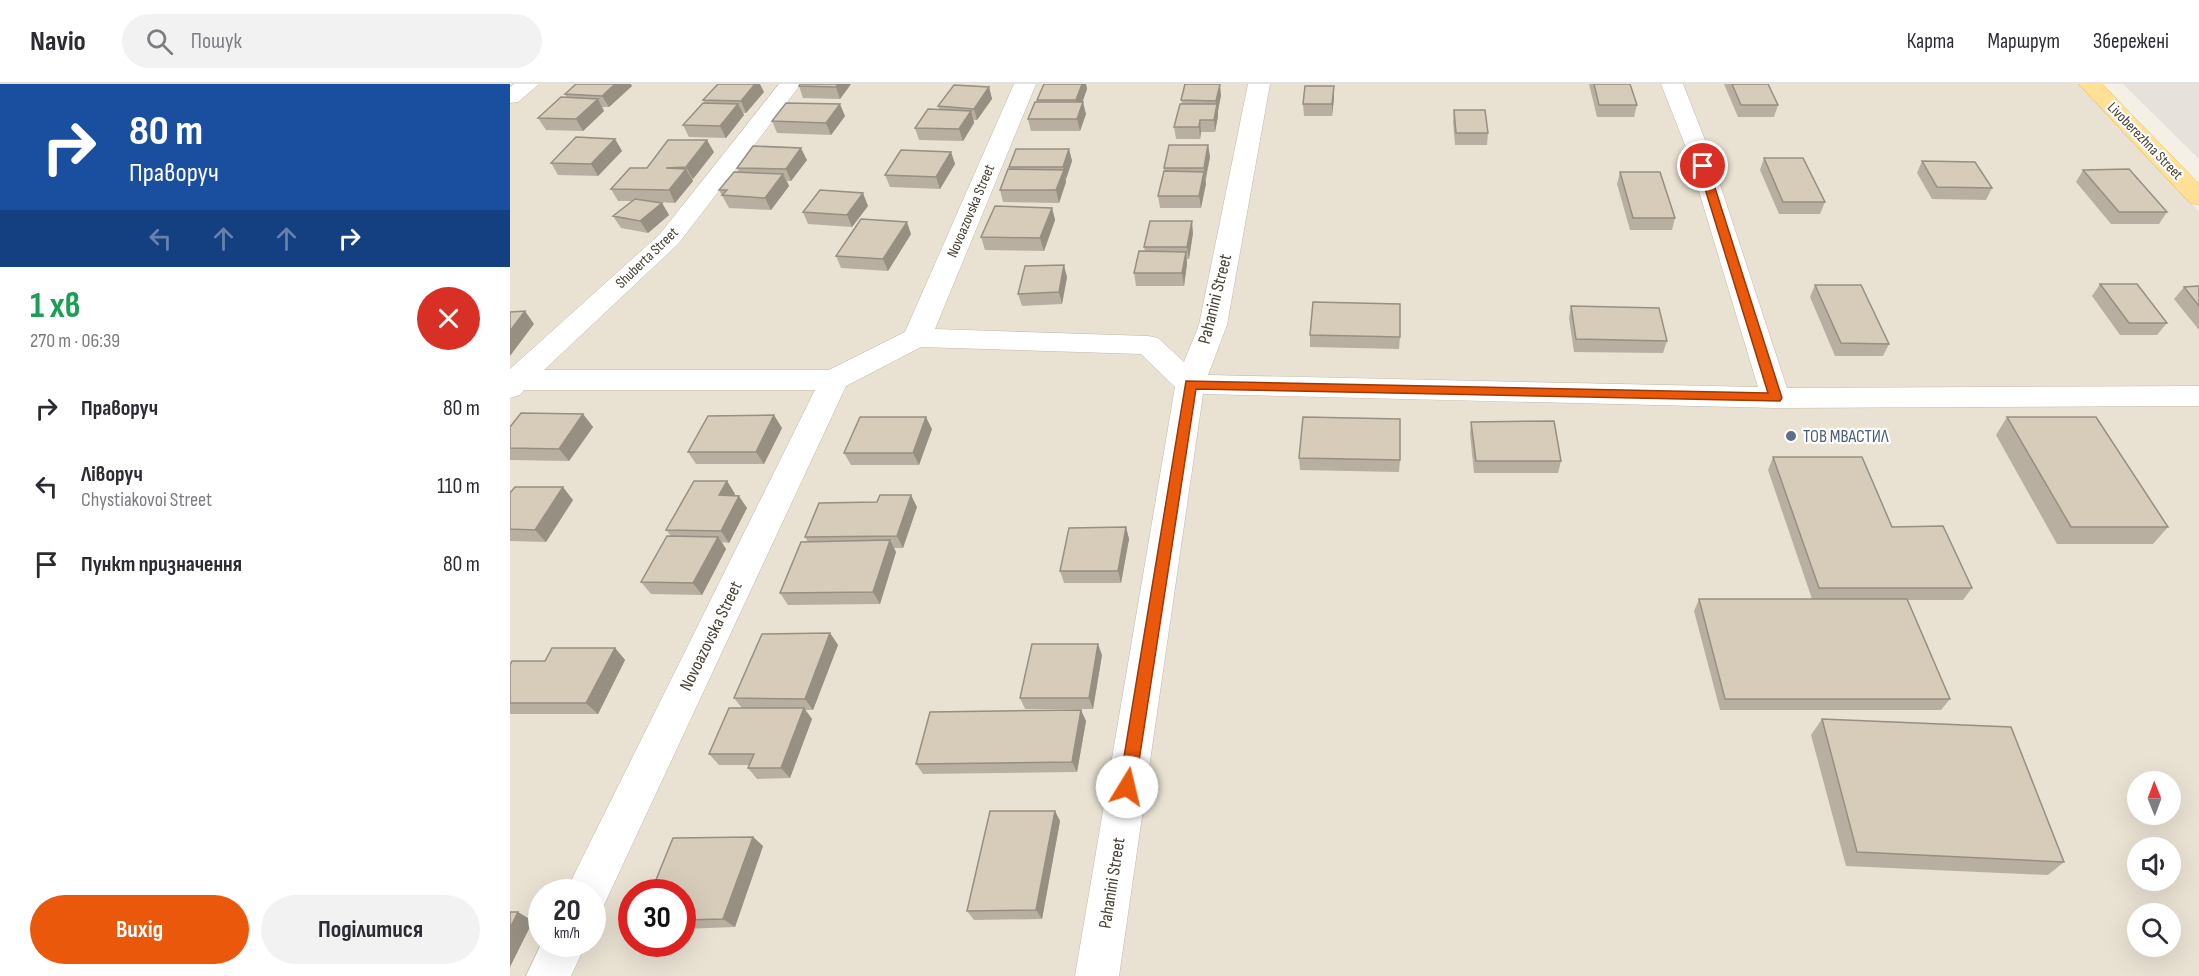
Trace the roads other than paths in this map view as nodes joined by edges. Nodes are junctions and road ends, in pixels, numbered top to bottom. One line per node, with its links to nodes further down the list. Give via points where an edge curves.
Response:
1 (528, 84): 7 (street)
2 (790, 84): 11 (street, Shuberta Street, via 669,239)
3 (1025, 84): 9 (street, Novoazovska Street)
4 (1259, 84): 12 (street, Pahanini Street, via 1213,325)
5 (1672, 84): 14 (street, via 1696,145)
6 (2090, 84): 8 (main road, Livoberezhna Street)
7 (510, 97)
8 (2199, 198)
9 (917, 338): 10 (street); 12 (street, via 1148,345)
10 (834, 380): 11 (street); 15 (street, Novoazovska Street)
11 (512, 383)
12 (1190, 384): 14 (street); 18 (street, Pahanini Street)
13 (2199, 396): 14 (street)
14 (1776, 398)
15 (594, 879)
16 (558, 957): 17 (street)
17 (548, 976)
18 (1097, 976)

